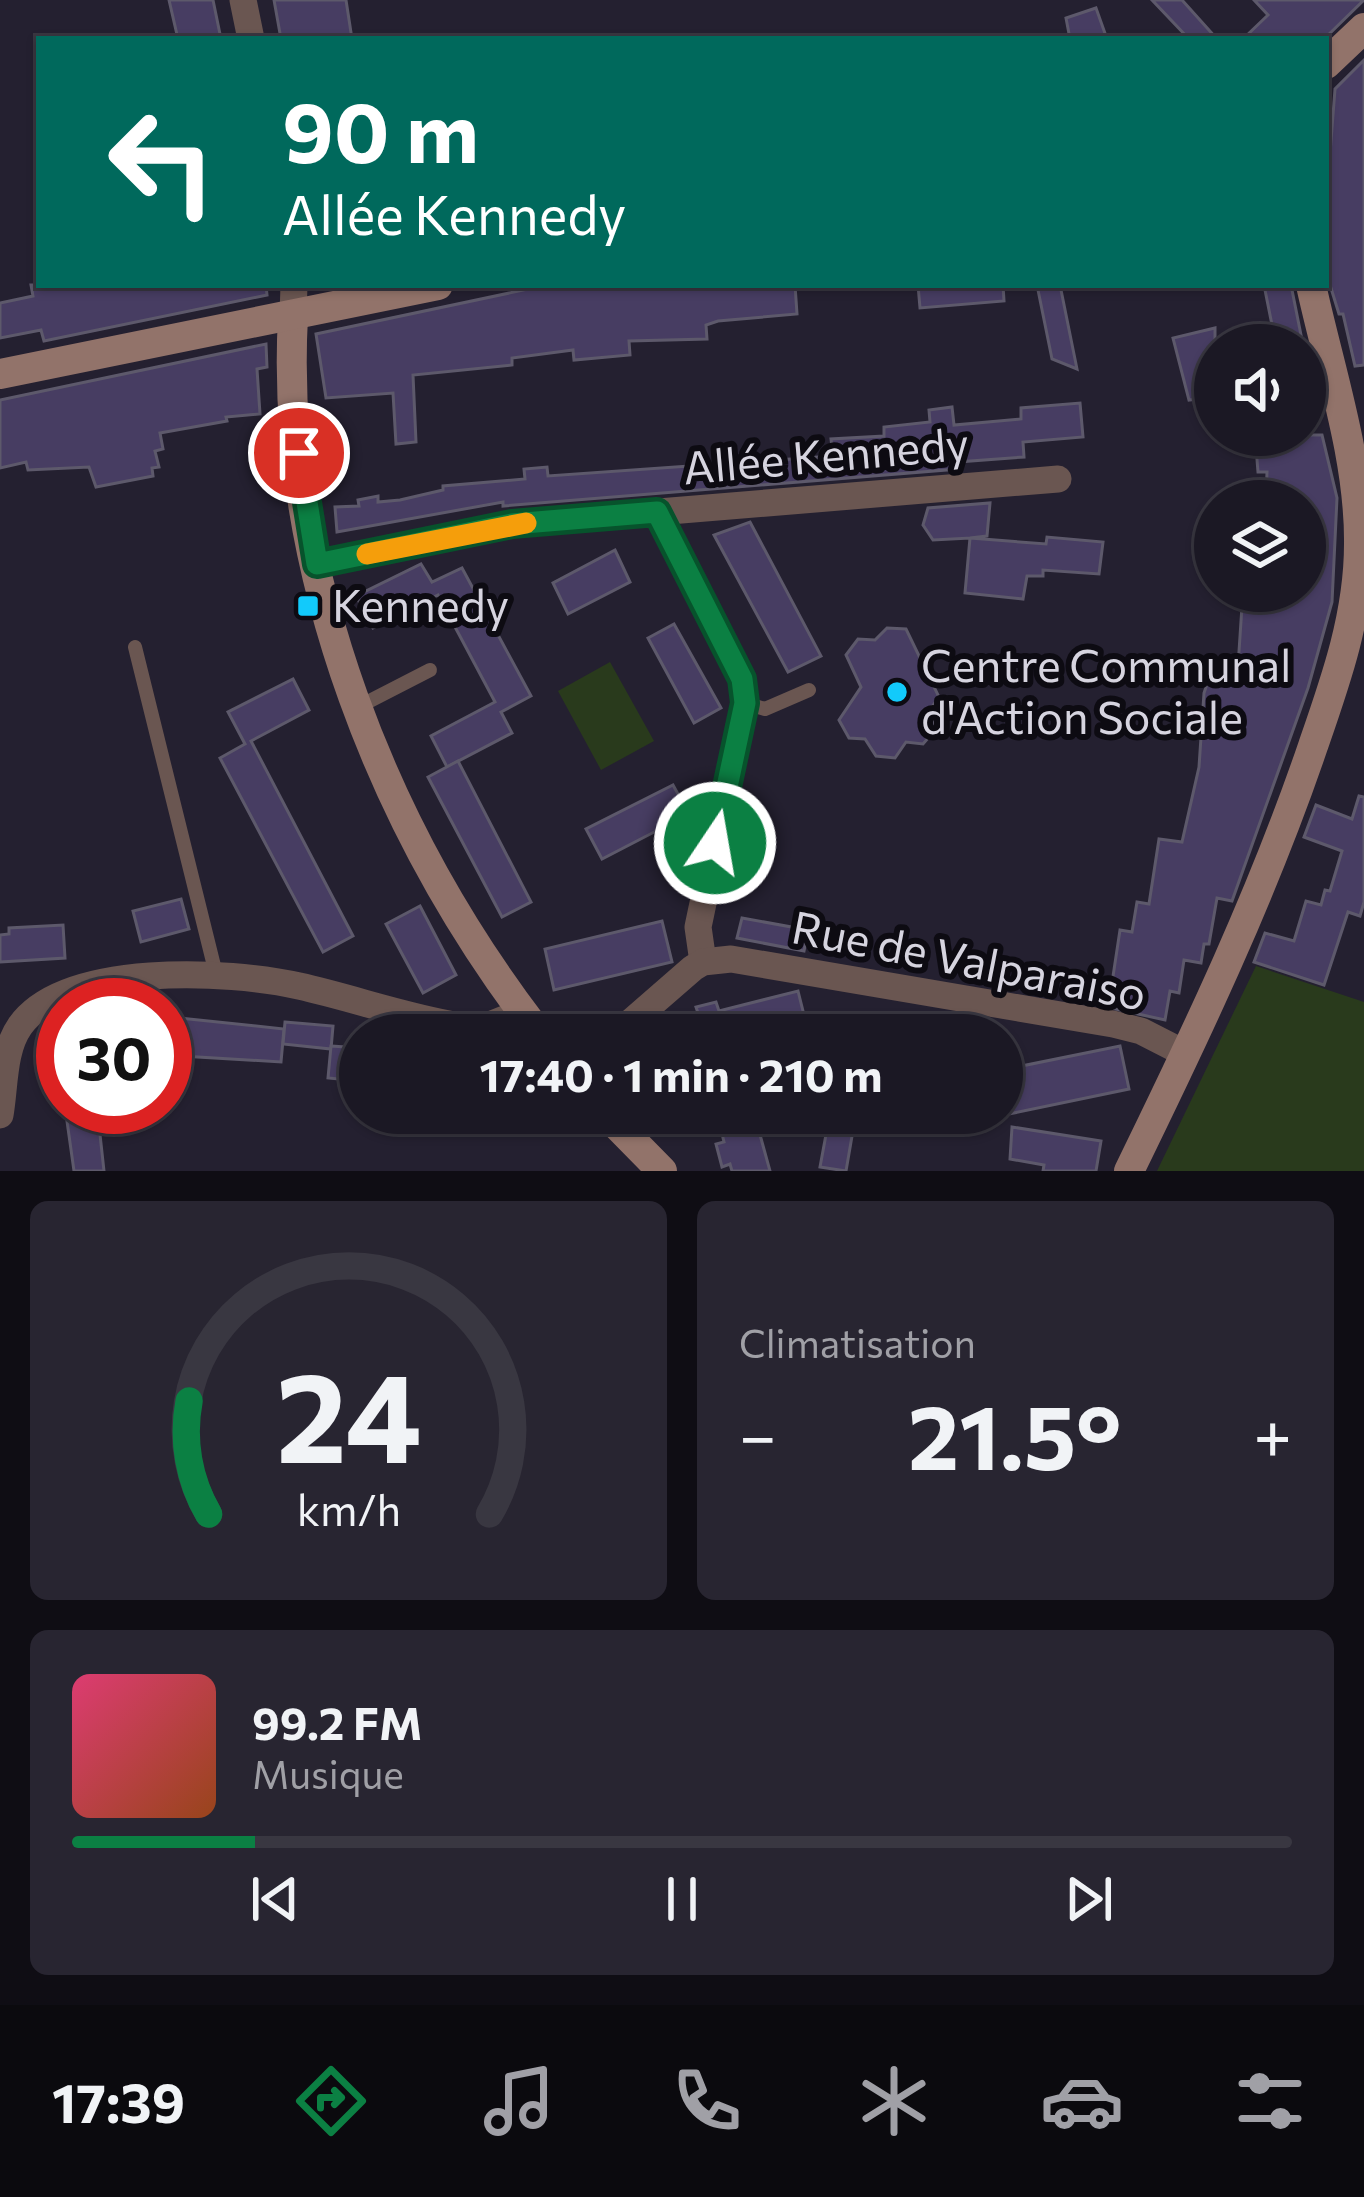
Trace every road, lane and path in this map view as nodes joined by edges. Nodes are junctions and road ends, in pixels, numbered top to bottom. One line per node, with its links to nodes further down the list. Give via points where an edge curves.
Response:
1 (243, 0): 3 (street)
2 (1364, 28): 4 (main road)
3 (250, 36)
4 (1329, 61)
5 (294, 288): 8 (street)
6 (424, 288): 8 (main road)
7 (1312, 288): 11 (main road)
8 (293, 316): 9 (main road); 13 (main road, via 303,495)
9 (0, 374)
10 (1058, 478): 12 (street, Allée Kennedy)
11 (1362, 510): 24 (main road, via 1357,602 1338,675 1295,800)
12 (657, 512): 13 (street, Allée Kennedy, via 512,524); 17 (street, via 742,679)
13 (317, 564): 18 (main road)
14 (136, 647): 20 (lane)
15 (430, 670): 18 (lane)
16 (809, 690): 17 (lane, via 765,709)
17 (745, 703): 19 (street, via 698,927)
18 (358, 707): 22 (main road, via 429,862)
19 (703, 962): 23 (street); 24 (street, Rue de Valparaiso, via 731,959 1113,1024)
20 (217, 978): 21 (street, via 296,985); 25 (street, via 80,986 38,1004 9,1048)
21 (412, 1014)
22 (525, 1014)
23 (641, 1014)
24 (1186, 1054): 28 (main road)
25 (0, 1115)
26 (626, 1134): 27 (main road)
27 (662, 1171)
28 (1129, 1171)

